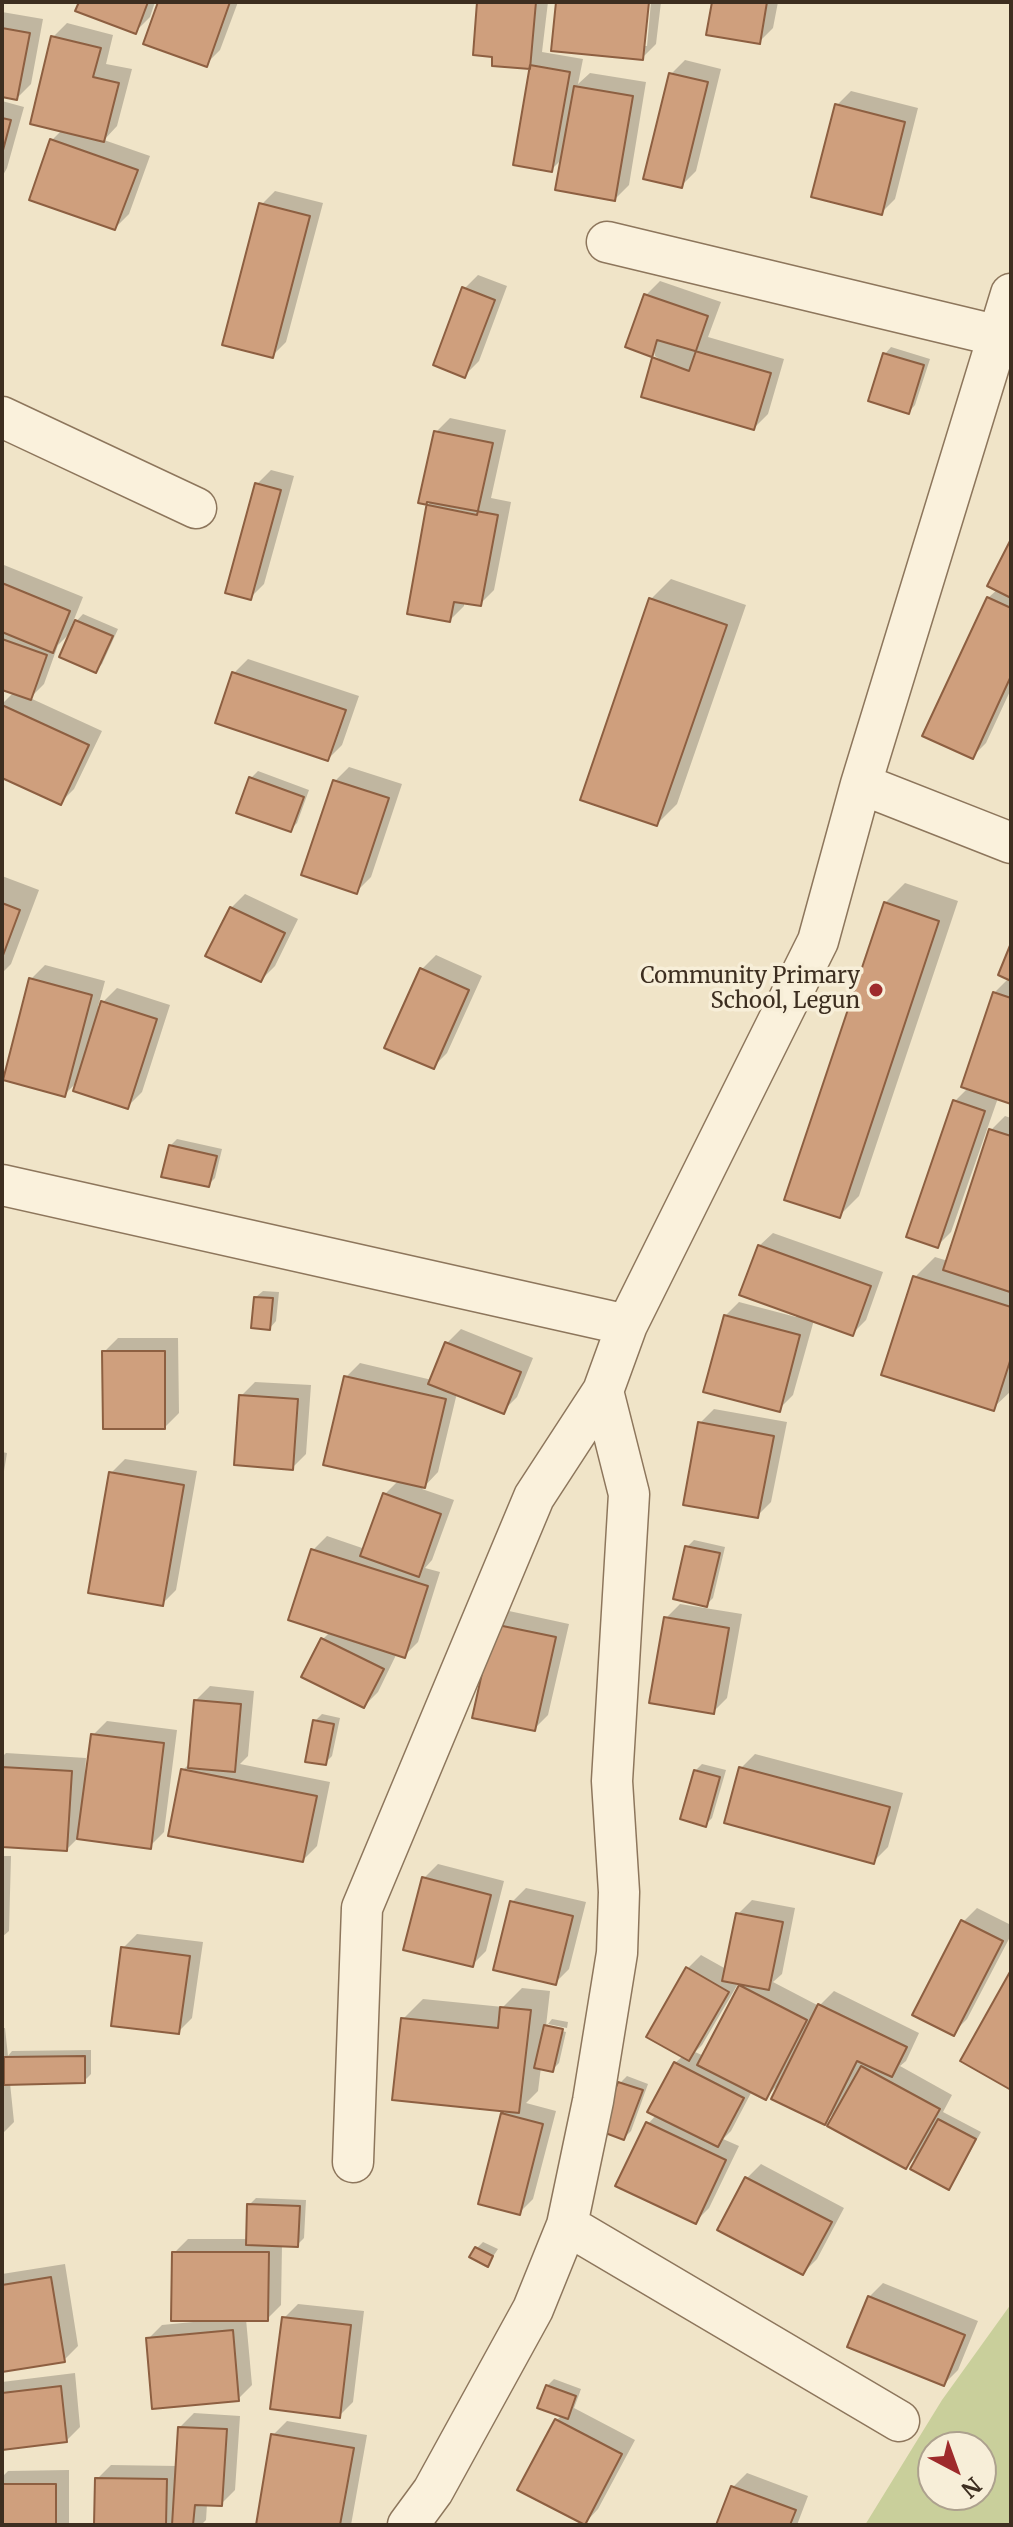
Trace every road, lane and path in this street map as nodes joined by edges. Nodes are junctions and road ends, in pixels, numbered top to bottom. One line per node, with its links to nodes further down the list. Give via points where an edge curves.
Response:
1 (607, 242): 3 (street)
2 (1011, 294): 3 (street)
3 (999, 336): 6 (street)
4 (4, 423): 5 (street)
5 (196, 508)
6 (861, 784): 7 (street); 9 (street, via 818,941)
7 (1011, 843)
8 (2, 1185): 9 (street)
9 (627, 1325): 10 (street)
10 (603, 1391): 11 (street, via 534,1497 362,1908); 12 (street, via 629,1494 612,1781 617,1953)
11 (353, 2162)
12 (567, 2225): 13 (street); 14 (street, via 533,2309 433,2491)
13 (899, 2421)
14 (408, 2525)

